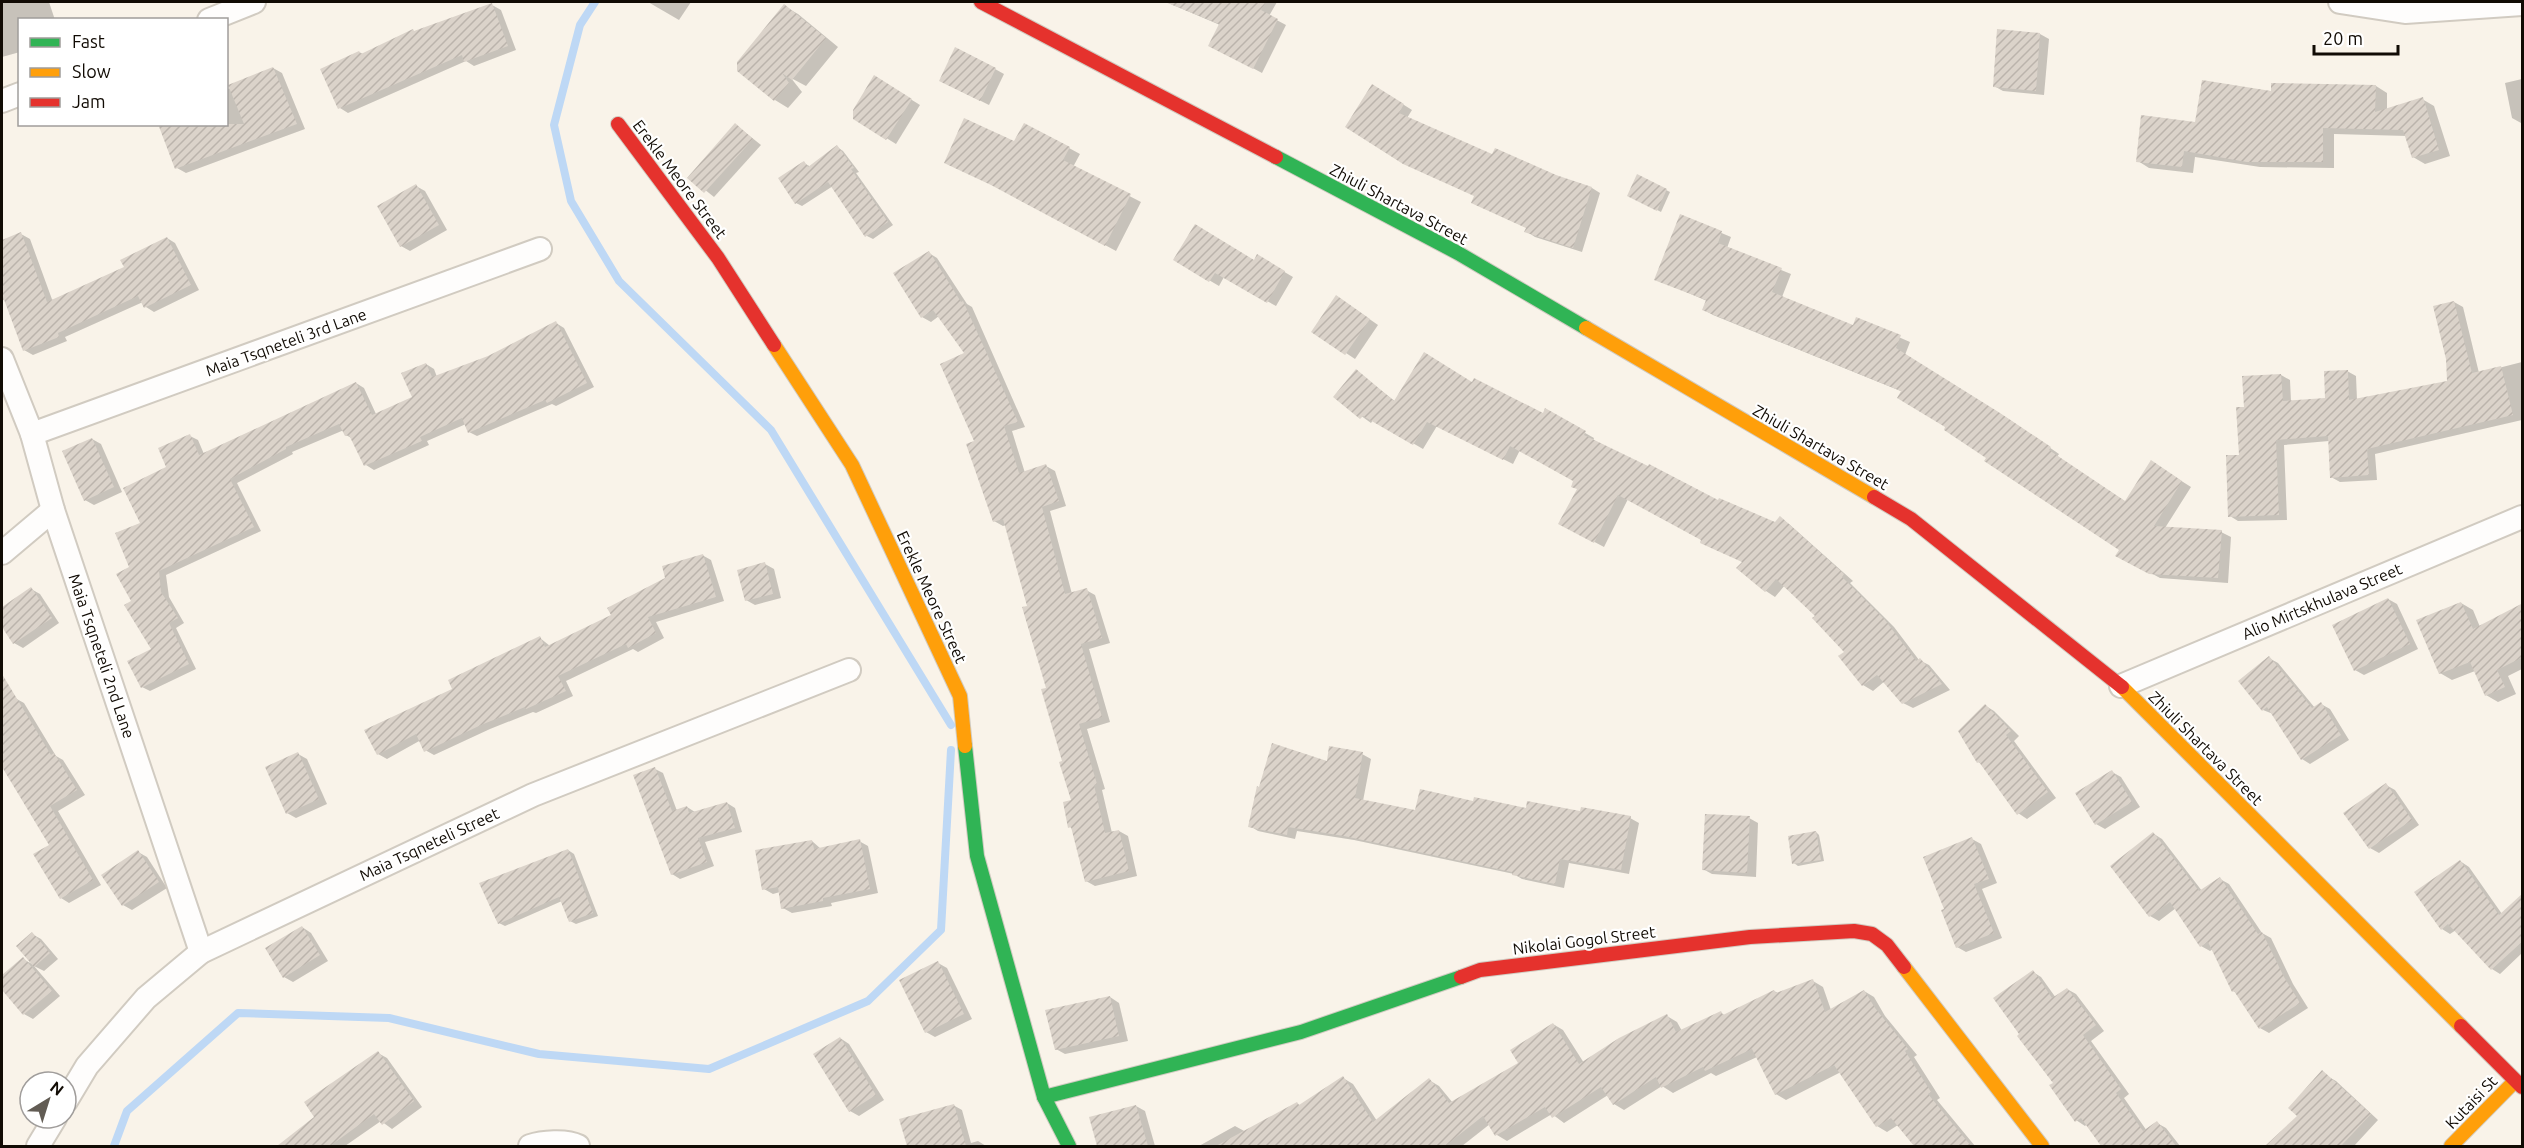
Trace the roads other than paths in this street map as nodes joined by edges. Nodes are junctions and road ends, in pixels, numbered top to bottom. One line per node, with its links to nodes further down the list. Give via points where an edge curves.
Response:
1 (254, 2): 5 (street)
2 (981, 2): 16 (street, Zhiuli Shartava Street, via 1458,253 1911,519)
3 (2340, 2): 4 (street, via 2405,12)
4 (2523, 4)
5 (214, 18)
6 (18, 95): 7 (street)
7 (2, 101)
8 (618, 124): 20 (street, Erekle Meore Street, via 718,258 852,465 960,696 977,856)
9 (540, 249): 11 (street, Maia Tsqneteli 3rd Lane)
10 (2, 359): 11 (street, Maia Tsqneteli 2nd Lane)
11 (32, 434): 12 (street, Maia Tsqneteli 2nd Lane)
12 (52, 510): 14 (street); 17 (street, Maia Tsqneteli 2nd Lane)
13 (2523, 517): 16 (street, Alio Mirtskhulava Street)
14 (2, 553)
15 (849, 670): 17 (street, Maia Tsqneteli Street, via 533,795)
16 (2121, 686): 19 (street, Zhiuli Shartava Street)
17 (201, 952): 18 (street, Maia Tsqneteli Street, via 146,998)
18 (78, 1081)
19 (2519, 1084): 27 (street, Kutaisi St)
20 (1044, 1098): 25 (street, Erekle Meore Street); 26 (street, Nikolai Gogol Street, via 1301,1032 1480,970 1750,937 1854,931 1872,934 1887,945)
21 (48, 1130): 22 (street)
22 (38, 1146)
23 (530, 1146): 24 (street)
24 (578, 1146)
25 (1069, 1146)
26 (2042, 1146)
27 (2451, 1146)

